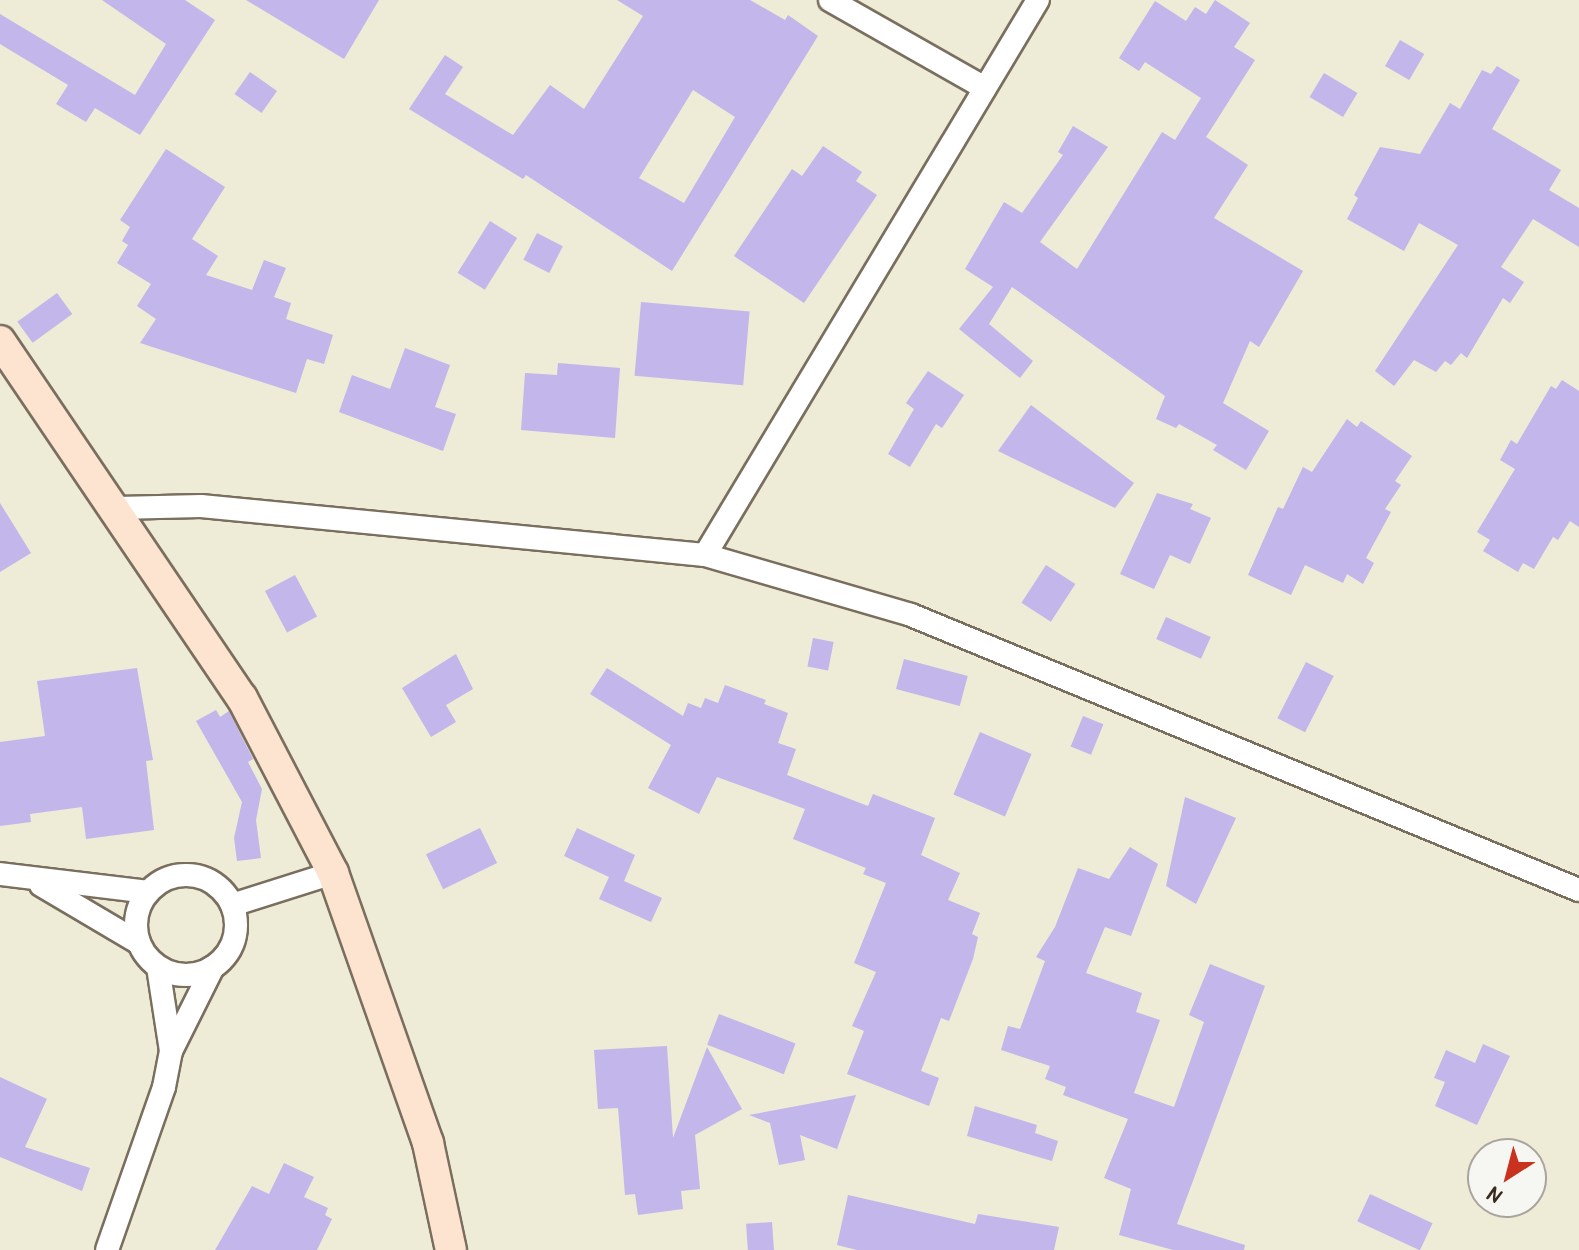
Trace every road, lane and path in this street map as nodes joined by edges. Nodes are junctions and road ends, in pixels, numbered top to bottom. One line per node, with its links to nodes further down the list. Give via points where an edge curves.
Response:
1 (830, 0): 3 (street)
2 (1038, 0): 3 (street)
3 (985, 88): 6 (street)
4 (0, 341): 5 (street)
5 (117, 508): 6 (street, via 201,506); 7 (street, via 242,698)
6 (705, 555): 10 (street, via 911,615)
7 (333, 873): 12 (street); 18 (street, via 428,1143)
8 (0, 874): 9 (street)
9 (37, 882): 11 (street); 13 (street)
10 (1579, 890)
11 (148, 892): 12 (street, via 168,878 193,875 209,880); 13 (street, via 139,908)
12 (232, 905): 15 (street, via 234,939)
13 (139, 943): 14 (street)
14 (158, 967): 15 (street, via 195,975); 16 (street)
15 (213, 967): 16 (street)
16 (171, 1051): 17 (street, via 164,1087)
17 (107, 1250)
18 (451, 1250)

